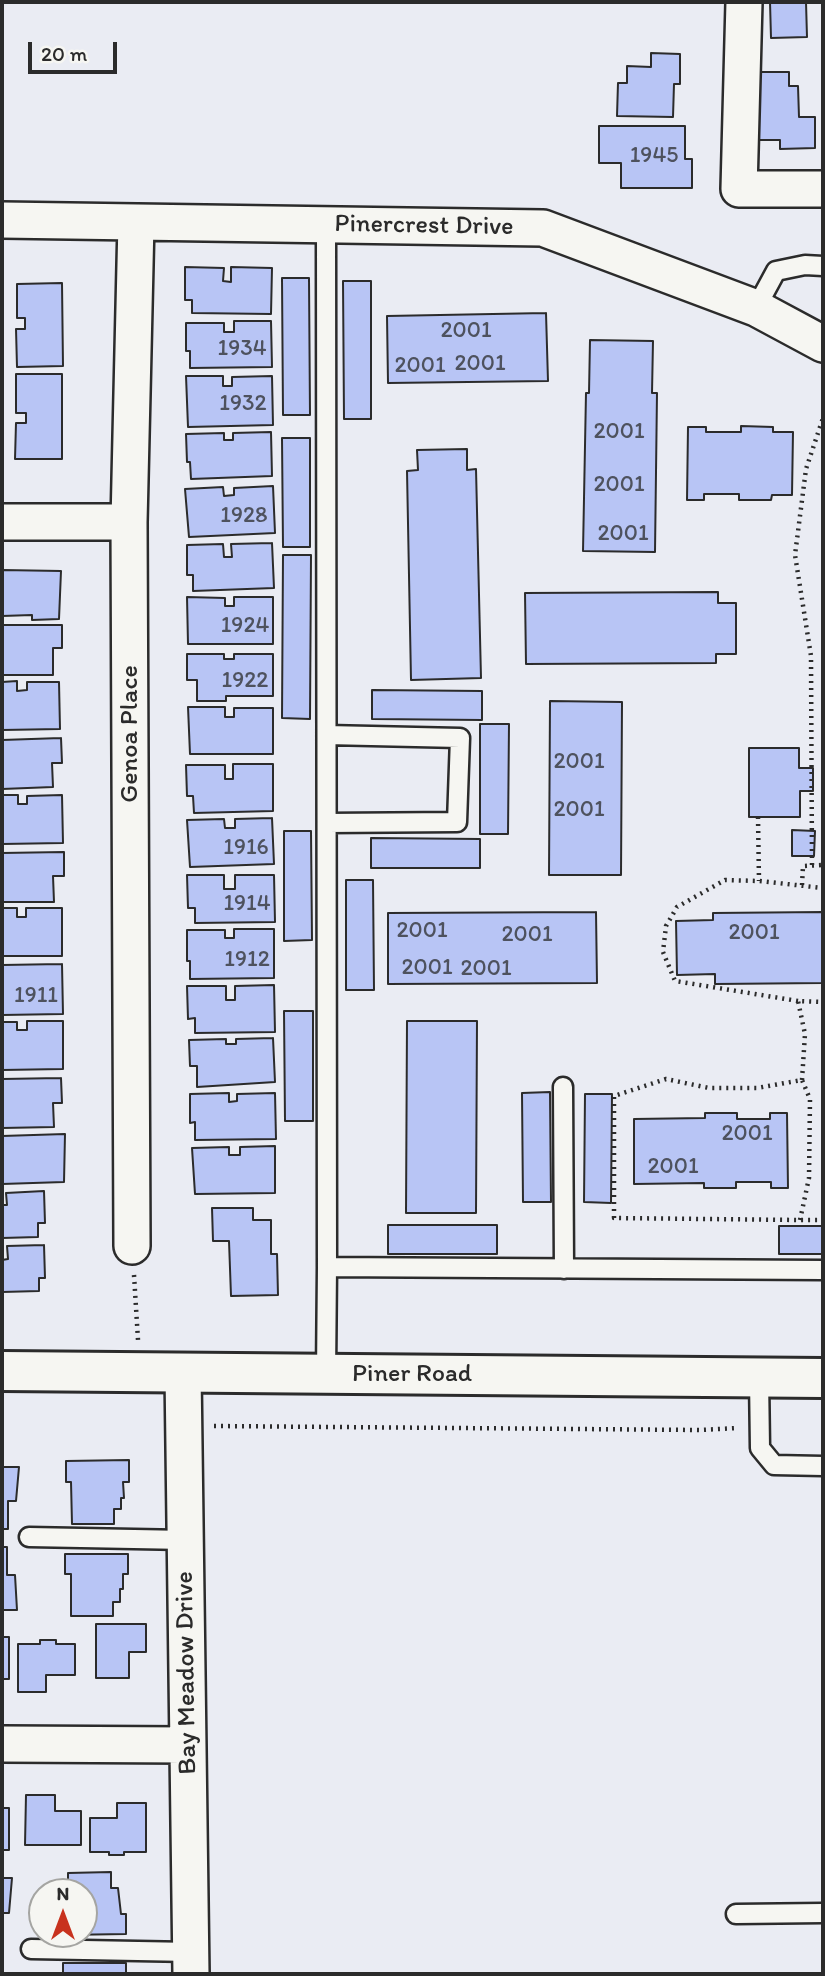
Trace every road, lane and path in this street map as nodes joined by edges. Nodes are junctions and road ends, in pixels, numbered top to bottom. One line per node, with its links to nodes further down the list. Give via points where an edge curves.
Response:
1 (744, 2): 2 (street, via 739,189)
2 (823, 189)
3 (2, 220): 4 (street, Pinercrest Drive)
4 (136, 222): 5 (street, Pinercrest Drive); 11 (street, Genoa Place)
5 (326, 225): 7 (street, Pinercrest Drive, via 543,228); 12 (lane)
6 (823, 266): 7 (lane, via 776,271)
7 (756, 307): 8 (street, Pinercrest Drive)
8 (823, 344)
9 (823, 418): 15 (path, via 806,469 795,555 811,656)
10 (2, 522): 11 (street)
11 (129, 522): 26 (street, Genoa Place)
12 (327, 735): 14 (lane); 14 (lane, via 460,738 457,822)
13 (758, 817): 17 (path)
14 (327, 823): 27 (lane)
15 (812, 865): 16 (path); 18 (path, via 803,866)
16 (823, 865)
17 (759, 881): 18 (path); 20 (path, via 725,880 677,907 666,926 663,952 675,981)
18 (802, 885): 19 (path)
19 (823, 888)
20 (798, 1001): 21 (path); 22 (path, via 806,1034)
21 (823, 1002)
22 (802, 1080): 24 (path, via 810,1099 809,1178); 24 (path, via 757,1088 709,1088 666,1079 614,1096 614,1218)
23 (563, 1087): 28 (lane)
24 (800, 1220): 25 (path)
25 (823, 1220)
26 (132, 1246): 31 (path)
27 (327, 1267): 28 (lane); 33 (lane)
28 (564, 1269): 29 (lane)
29 (823, 1270)
30 (2, 1371): 31 (main road, Piner Road)
31 (140, 1372): 32 (main road, Piner Road)
32 (183, 1372): 33 (main road, Piner Road); 40 (street, Bay Meadow Drive)
33 (326, 1374): 34 (main road, Piner Road)
34 (759, 1377): 35 (main road, Piner Road); 37 (lane)
35 (823, 1378)
36 (210, 1426): 37 (path)
37 (760, 1430): 38 (lane, via 760,1448 774,1465)
38 (823, 1466)
39 (29, 1537): 40 (lane)
40 (186, 1540): 42 (street, Bay Meadow Drive)
41 (2, 1744): 42 (street)
42 (188, 1745): 46 (street, Bay Meadow Drive)
43 (736, 1913): 44 (lane)
44 (823, 1913)
45 (30, 1949): 46 (lane)
46 (191, 1963)

